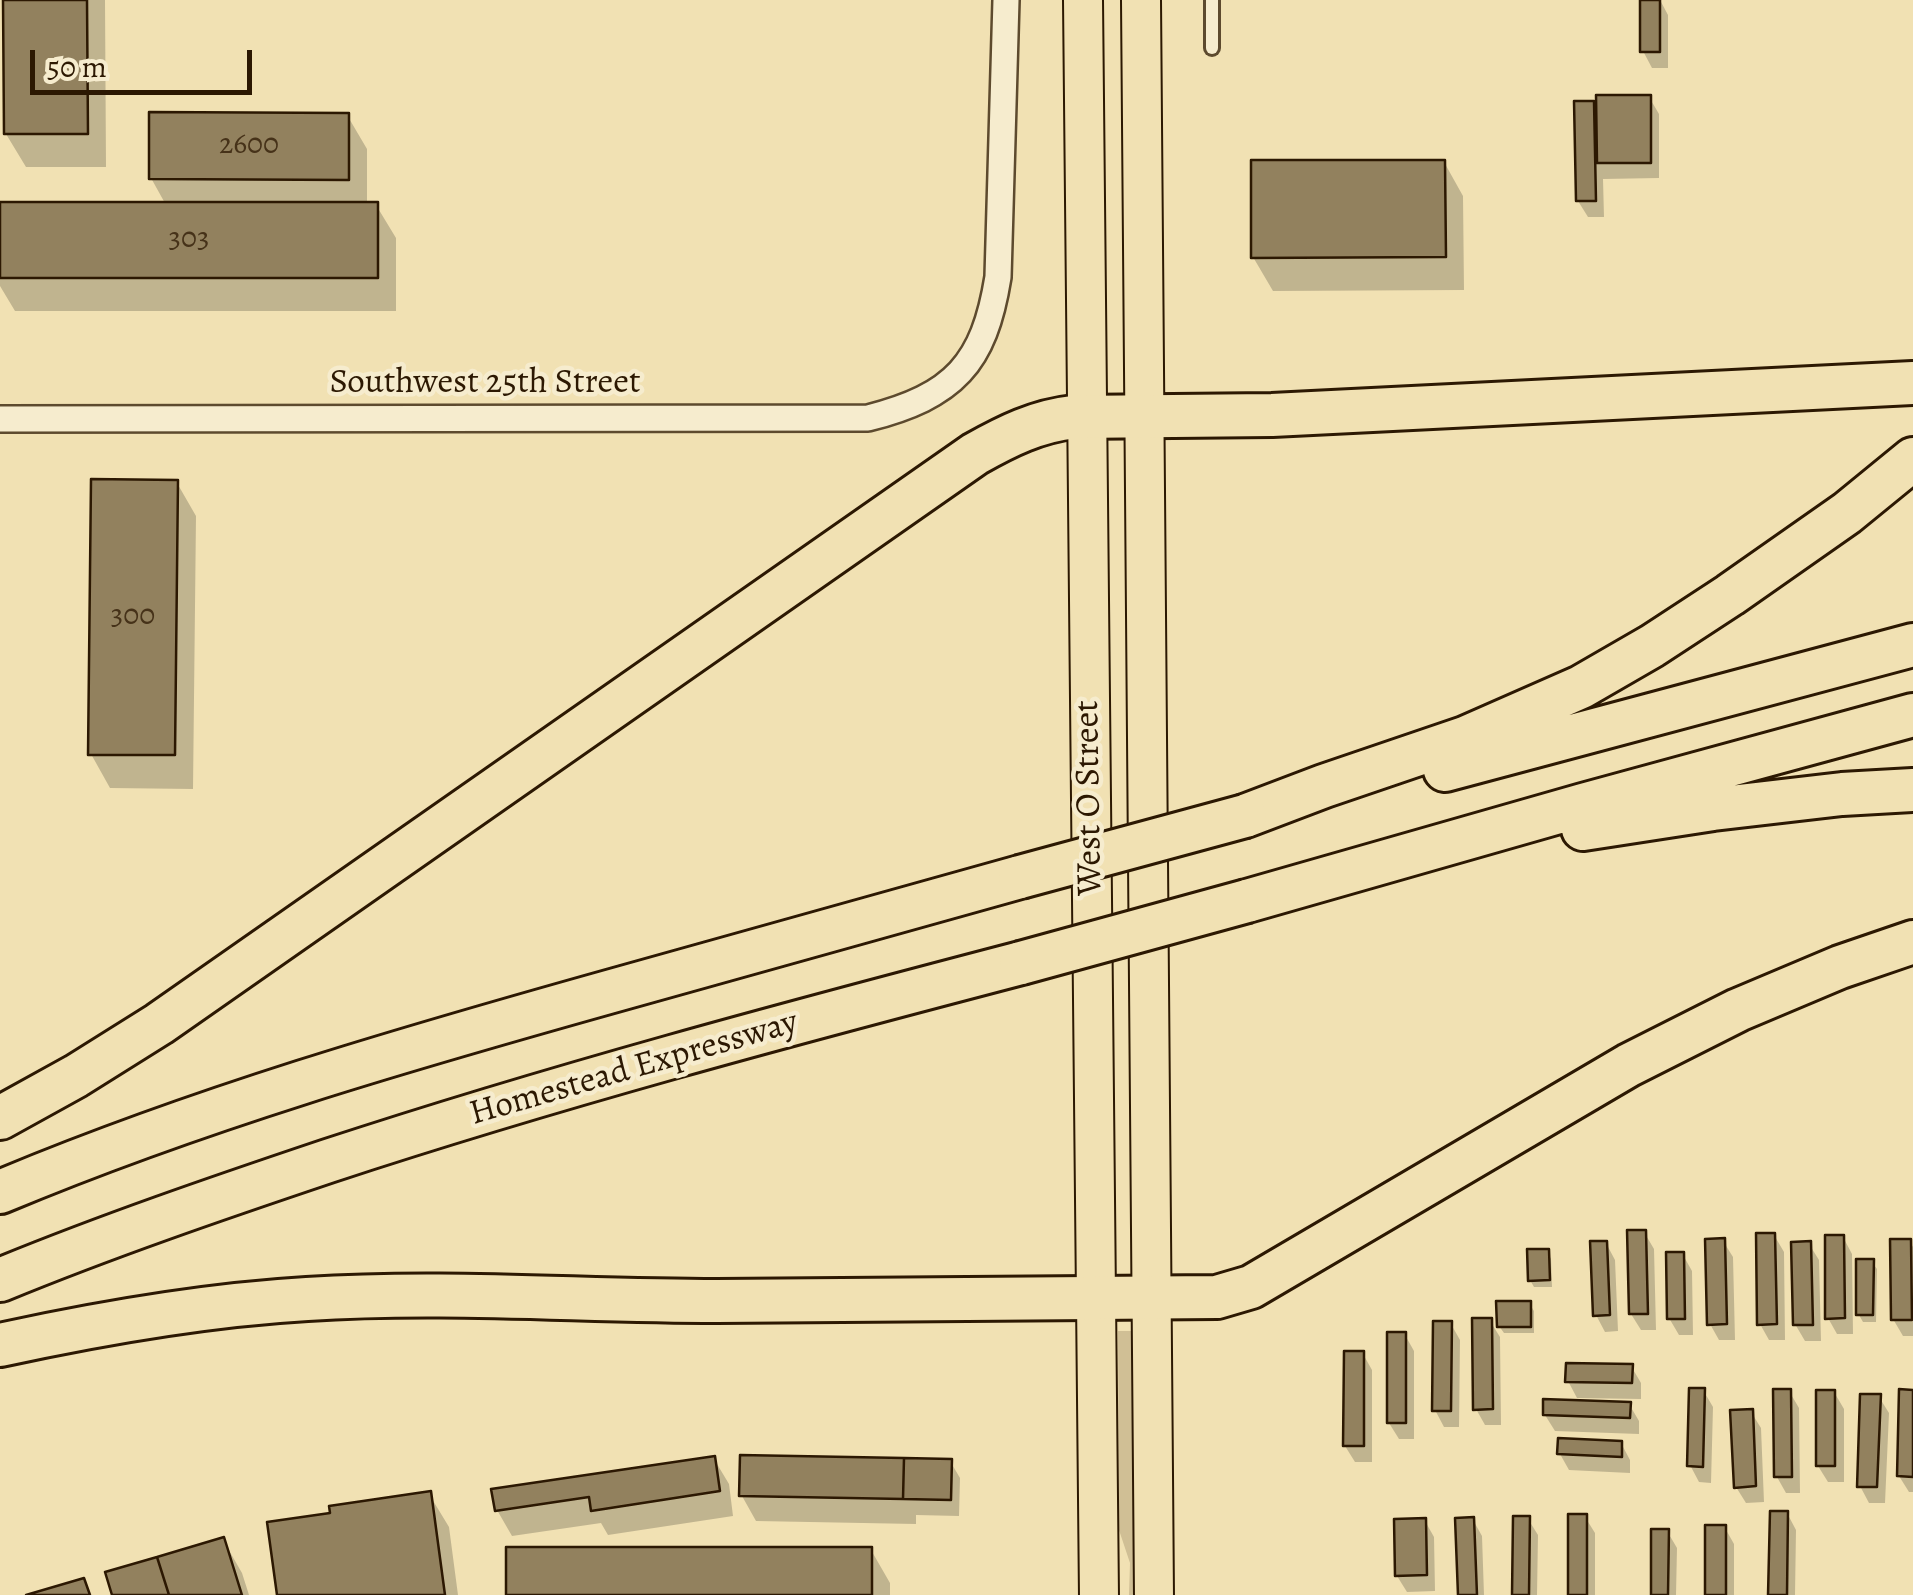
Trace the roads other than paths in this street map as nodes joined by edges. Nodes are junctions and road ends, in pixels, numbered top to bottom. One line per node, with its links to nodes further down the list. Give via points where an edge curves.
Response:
1 (1006, 0): 9 (street, Southwest 25th Street, via 992,312 980,347 959,374 899,410 868,418)
2 (1083, 0): 8 (main road, West O Street)
3 (1141, 0): 7 (main road, West O Street)
4 (1212, 0): 5 (lane)
5 (1212, 48)
6 (1913, 383): 7 (highway)
7 (1143, 416): 8 (highway); 21 (main road, West O Street)
8 (1086, 417): 17 (highway, via 1042,422 975,454 160,1024); 20 (main road, West O Street)
9 (0, 419)
10 (1913, 458): 14 (highway, via 1730,595 1581,687 1465,738)
11 (1913, 646): 14 (highway, via 1330,802)
12 (1913, 715): 15 (highway)
13 (1913, 790): 15 (highway, via 1648,818)
14 (1245, 816): 18 (highway, bridge, via 293,1084)
15 (1263, 896): 19 (highway, Homestead Expressway, bridge, via 438,1126 214,1199)
16 (1913, 942): 21 (highway, via 1738,1010 1630,1065 1251,1287 1218,1298)
17 (0, 1118)
18 (0, 1192)
19 (0, 1280)
20 (1094, 1298): 21 (highway); 22 (highway, via 309,1298 139,1318); 23 (main road, West O Street)
21 (1152, 1298): 24 (main road, West O Street)
22 (0, 1344)
23 (1098, 1595)
24 (1154, 1595)

